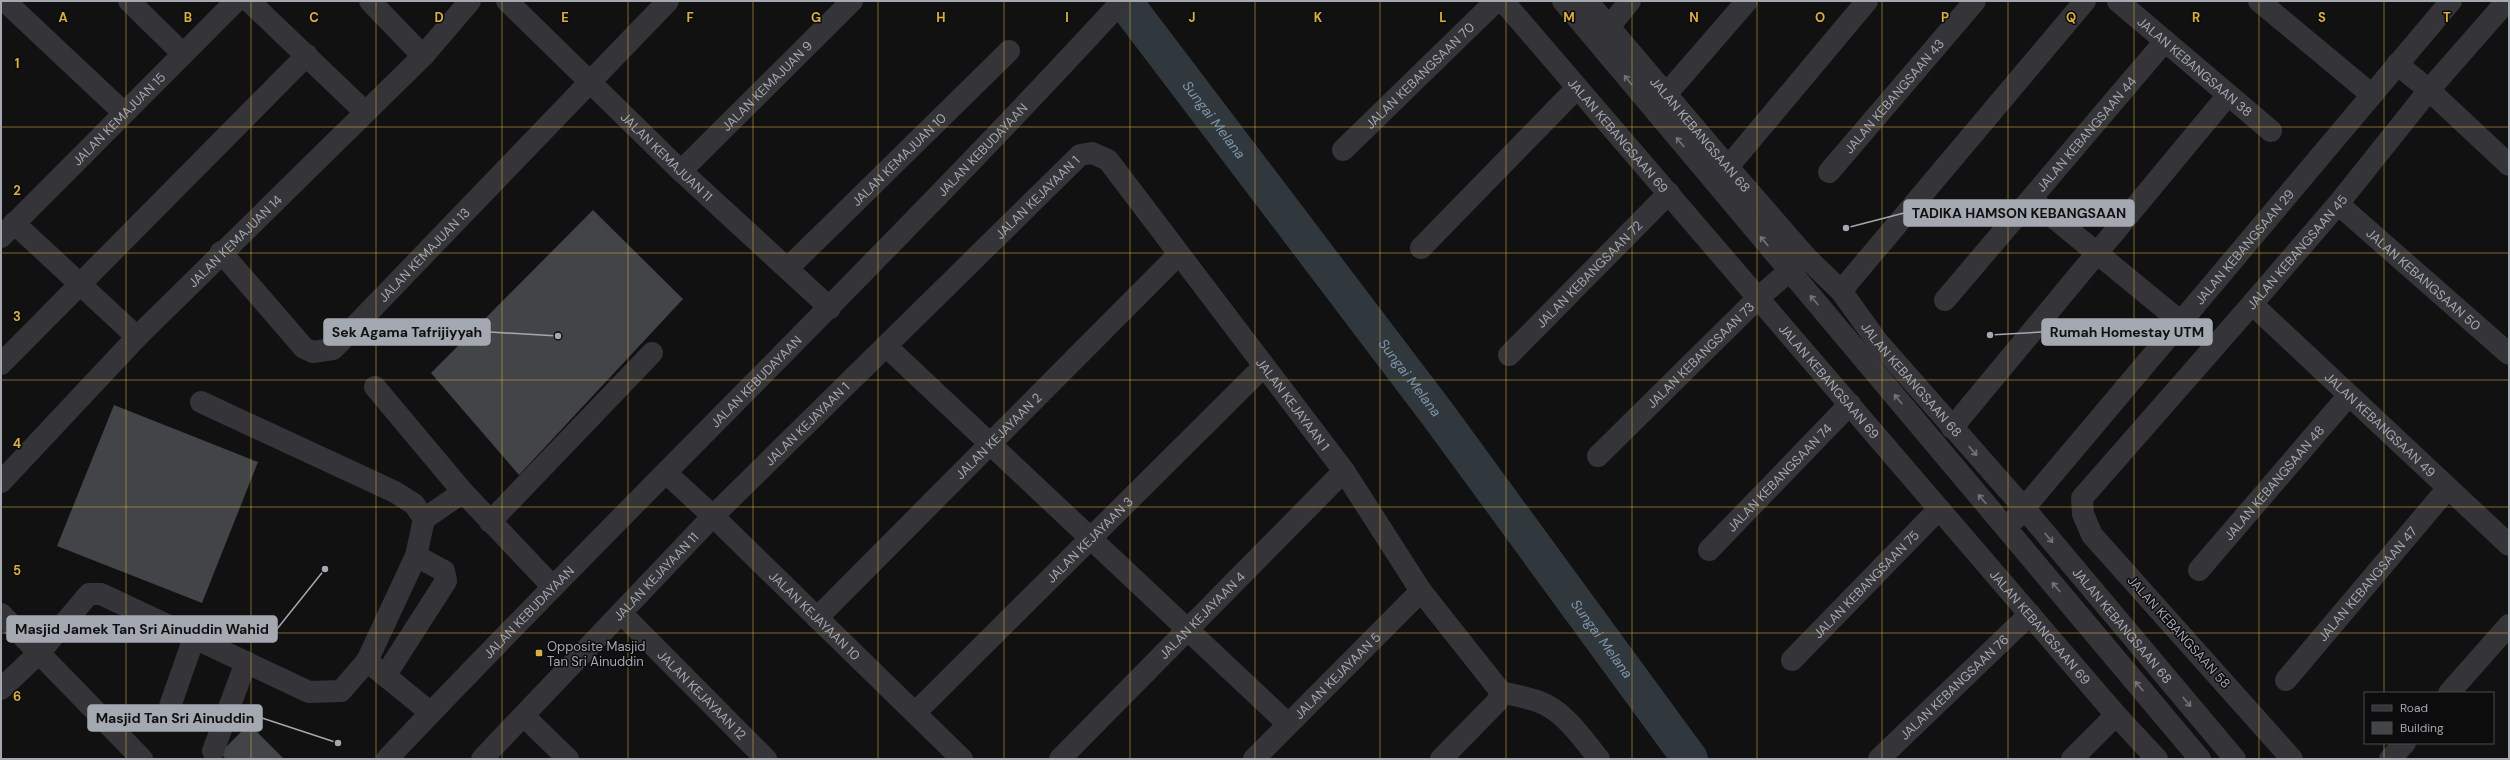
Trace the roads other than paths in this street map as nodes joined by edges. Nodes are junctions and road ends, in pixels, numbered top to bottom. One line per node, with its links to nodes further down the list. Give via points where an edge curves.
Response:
1 (5, 1): 38 (street)
2 (129, 1): 27 (street)
3 (236, 1): 27 (street, JALAN KEMAJUAN 15)
4 (249, 1): 28 (street)
5 (370, 1): 29 (street)
6 (470, 1): 29 (street, JALAN KEMAJUAN 14)
7 (507, 1): 31 (street, JALAN KEMAJUAN 11)
8 (668, 1): 31 (street, JALAN KEMAJUAN 13)
9 (852, 1): 43 (street, JALAN KEMAJUAN 9)
10 (1122, 1): 61 (street, JALAN KEBUDAYAAN)
11 (1496, 1): 40 (street, JALAN KEBANGSAAN 70)
12 (1503, 1): 32 (street, JALAN KEBANGSAAN 69)
13 (1563, 1): 36 (street, JALAN KEBANGSAAN 68, one-way to 13)
14 (1587, 1): 24 (street, JALAN KEBANGSAAN 68)
15 (1630, 1): 24 (street)
16 (1747, 1): 36 (street)
17 (1867, 1): 42 (street)
18 (1975, 1): 44 (street, JALAN KEBANGSAAN 43)
19 (2085, 1): 57 (street)
20 (2118, 1): 25 (street, JALAN KEBANGSAAN 38)
21 (2259, 1): 35 (street)
22 (2451, 1): 30 (street, JALAN KEBANGSAAN 29)
23 (2507, 1): 33 (street, JALAN KEBANGSAAN 45)
24 (1608, 28): 36 (street, JALAN KEBANGSAAN 68)
25 (2165, 41): 34 (street, JALAN KEBANGSAAN 38); 46 (street, JALAN KEBANGSAAN 44)
26 (1008, 51): 54 (street, JALAN KEMAJUAN 10)
27 (183, 54): 38 (street, JALAN KEMAJUAN 15)
28 (307, 55): 37 (street); 56 (street)
29 (423, 56): 37 (street, JALAN KEMAJUAN 14)
30 (2397, 64): 33 (street); 35 (street, JALAN KEBANGSAAN 29)
31 (590, 81): 43 (street, JALAN KEMAJUAN 11); 50 (street, JALAN KEMAJUAN 13, via 333,349 313,352 304,348)
32 (1577, 88): 45 (street, JALAN KEBANGSAAN 69); 49 (street)
33 (2429, 90): 41 (street); 47 (street, JALAN KEBANGSAAN 45)
34 (2228, 95): 39 (street, JALAN KEBANGSAAN 38); 52 (street)
35 (2372, 95): 62 (street, JALAN KEBANGSAAN 29)
36 (1660, 103): 42 (street, JALAN KEBANGSAAN 68); 55 (street, JALAN KEBANGSAAN 68, one-way to 36)
37 (364, 111): 50 (street, JALAN KEMAJUAN 14)
38 (124, 113): 48 (street, JALAN KEMAJUAN 15)
39 (2271, 131)
40 (1343, 150)
41 (2509, 164)
42 (1728, 167): 53 (street, JALAN KEBANGSAAN 68)
43 (681, 171): 54 (street, JALAN KEMAJUAN 11)
44 (1829, 172)
45 (1669, 193): 58 (street, JALAN KEBANGSAAN 69); 67 (street, JALAN KEBANGSAAN 72)
46 (2030, 199): 52 (street); 59 (street, JALAN KEBANGSAAN 44)
47 (2338, 204): 60 (street, JALAN KEBANGSAAN 45); 66 (street, JALAN KEBANGSAAN 50)
48 (8, 230): 56 (street)
49 (1421, 248)
50 (221, 252): 63 (street, JALAN KEMAJUAN 14)
51 (1179, 254): 64 (street, JALAN KEJAYAAN 1, via 1108,160 1092,153 1080,155); 69 (street, JALAN KEJAYAAN 1); 75 (street, JALAN KEJAYAAN 2)
52 (2098, 254): 62 (street); 74 (street)
53 (1806, 257): 55 (street, JALAN KEBANGSAAN 73); 57 (street, JALAN KEBANGSAAN 68)
54 (788, 268): 61 (street, JALAN KEMAJUAN 11)
55 (1790, 270): 58 (street, JALAN KEBANGSAAN 73); 88 (street, JALAN KEBANGSAAN 68, one-way to 55)
56 (79, 286): 63 (street); 68 (street)
57 (1841, 292): 74 (street, JALAN KEBANGSAAN 68, via 1877,341)
58 (1758, 298): 73 (street, JALAN KEBANGSAAN 69); 76 (street, JALAN KEBANGSAAN 73)
59 (1945, 300)
60 (2252, 304): 71 (street, JALAN KEBANGSAAN 49); 82 (street, JALAN KEBANGSAAN 45)
61 (830, 308): 78 (street, JALAN KEBUDAYAAN)
62 (2181, 322): 83 (street, JALAN KEBANGSAAN 29)
63 (137, 337): 79 (street, JALAN KEMAJUAN 14)
64 (886, 346): 75 (street); 85 (street, JALAN KEJAYAAN 1)
65 (652, 353): 87 (street)
66 (2509, 354)
67 (1510, 355)
68 (1, 364)
69 (1264, 366): 77 (street, JALAN KEJAYAAN 1); 89 (street, JALAN KEJAYAAN 3)
70 (375, 386): 81 (street)
71 (2349, 395): 80 (street, JALAN KEBANGSAAN 49); 93 (street, JALAN KEBANGSAAN 48)
72 (201, 402): 86 (street, via 395,492 414,504)
73 (1850, 404): 84 (street, JALAN KEBANGSAAN 69); 91 (street, JALAN KEBANGSAAN 74)
74 (1952, 428): 83 (street, JALAN KEBANGSAAN 68, one-way to 83)
75 (990, 444): 89 (street); 99 (street, JALAN KEJAYAAN 2)
76 (1598, 456)
77 (1344, 471): 95 (street, JALAN KEJAYAAN 1); 101 (street, JALAN KEJAYAAN 4)
78 (666, 473): 85 (street, JALAN KEJAYAAN 10); 94 (street, JALAN KEBUDAYAAN)
79 (1, 482)
80 (2448, 488): 90 (street, JALAN KEBANGSAAN 49); 108 (street, JALAN KEBANGSAAN 47)
81 (463, 492): 86 (street); 87 (street)
82 (2082, 498): 135 (street, JALAN KEBANGSAAN 58, via 2083,514 2092,535)
83 (2024, 508): 88 (street, JALAN KEBANGSAAN 29); 134 (street, JALAN KEBANGSAAN 68, one-way to 134)
84 (1939, 509): 98 (street, JALAN KEBANGSAAN 69); 104 (street, JALAN KEBANGSAAN 75)
85 (713, 516): 96 (street, JALAN KEJAYAAN 11); 99 (street, JALAN KEJAYAAN 10)
86 (424, 519): 92 (street)
87 (490, 522): 94 (street)
88 (2007, 529): 133 (street, JALAN KEBANGSAAN 68, one-way to 88)
89 (1090, 539): 101 (street); 114 (street, JALAN KEJAYAAN 3)
90 (2509, 545)
91 (1710, 550)
92 (416, 556): 105 (street); 107 (street, via 444,571 446,581)
93 (2199, 570)
94 (553, 587): 113 (street, JALAN KEBUDAYAAN)
95 (1421, 591): 110 (street); 117 (street, JALAN KEJAYAAN 5)
96 (621, 613): 116 (street, JALAN KEJAYAAN 11); 124 (street, JALAN KEJAYAAN 12)
97 (1, 614): 103 (street)
98 (2030, 614): 115 (street, JALAN KEBANGSAAN 69); 130 (street, JALAN KEBANGSAAN 76)
99 (817, 618): 114 (street, JALAN KEJAYAAN 10)
100 (2509, 625): 111 (street)
101 (1187, 629): 117 (street); 126 (street, JALAN KEJAYAAN 4)
102 (194, 638): 103 (street, via 100,594 90,594); 106 (street); 112 (street)
103 (40, 652): 109 (street); 120 (street)
104 (1792, 660)
105 (367, 661): 106 (street, via 341,691 309,692); 107 (street)
106 (246, 662): 119 (street)
107 (385, 676): 113 (street)
108 (2286, 680)
109 (1, 689)
110 (1501, 692): 128 (street, via 1498,702); 129 (street, via 1538,701 1557,712)
111 (2450, 692)
112 (170, 706)
113 (431, 713): 121 (street, JALAN KEBUDAYAAN)
114 (914, 713): 125 (street, JALAN KEJAYAAN 10)
115 (2116, 715): 131 (street); 132 (street, JALAN KEBANGSAAN 69)
116 (524, 716): 122 (street, JALAN KEJAYAAN 11); 123 (street)
117 (1288, 724): 127 (street, JALAN KEJAYAAN 5)
118 (2404, 744): 136 (street)
119 (212, 751)
120 (133, 756)
121 (387, 759)
122 (482, 759)
123 (568, 759)
124 (766, 759)
125 (962, 759)
126 (1060, 759)
127 (1254, 759)
128 (1441, 759)
129 (1600, 759)
130 (1879, 759)
131 (2072, 759)
132 (2157, 759)
133 (2200, 759)
134 (2235, 759)
135 (2292, 759)
136 (2390, 759)

